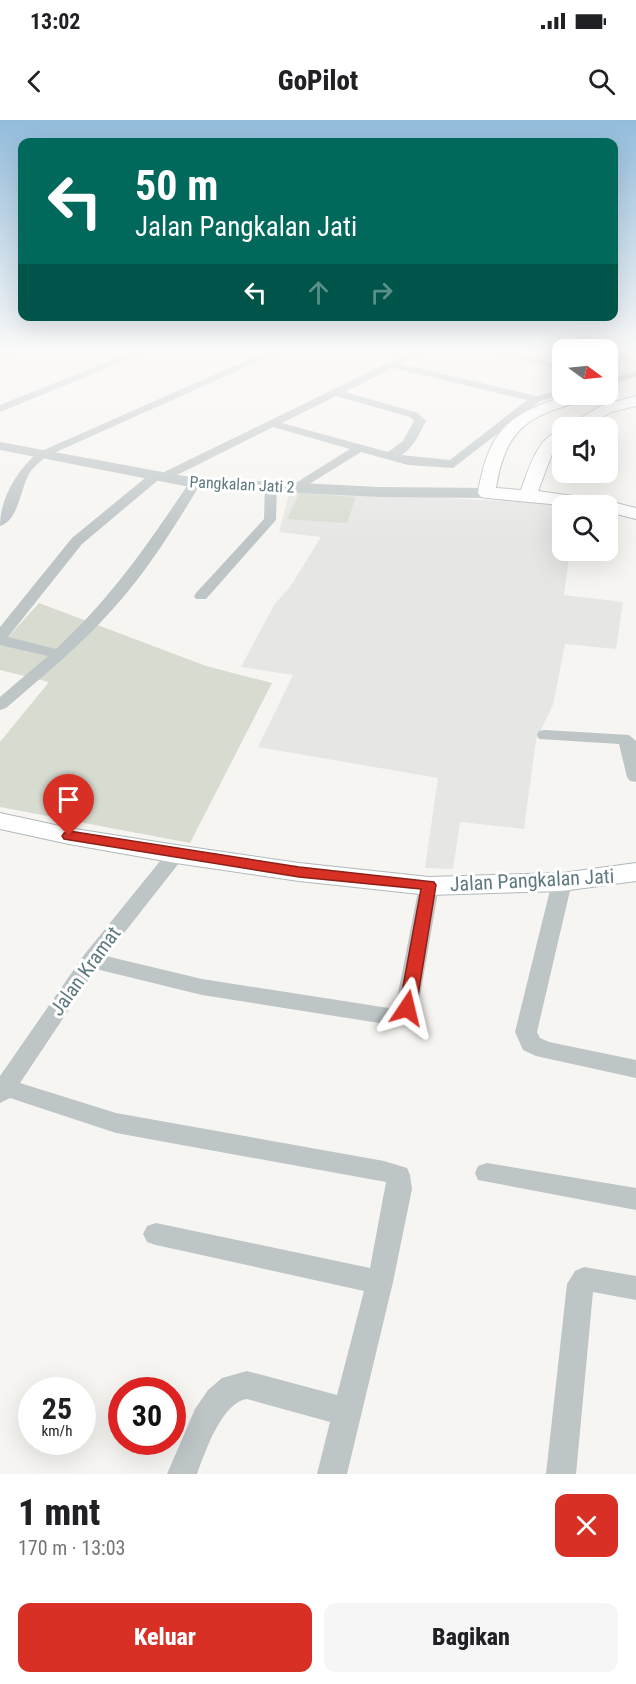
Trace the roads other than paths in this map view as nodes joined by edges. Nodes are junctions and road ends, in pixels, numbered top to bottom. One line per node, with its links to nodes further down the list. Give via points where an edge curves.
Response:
1 (136, 413): 12 (street)
2 (295, 413): 6 (street)
3 (408, 413): 13 (street, via 420,421 406,448)
4 (516, 413): 13 (street, via 453,464)
5 (535, 413): 7 (main road)
6 (273, 424): 11 (street); 14 (street)
7 (508, 432): 8 (main road); 18 (main road, via 492,464)
8 (552, 436)
9 (552, 444): 19 (main road, via 544,452)
10 (0, 446): 12 (street, Pangkalan Jati 2)
11 (359, 448): 13 (street); 17 (street)
12 (41, 455): 14 (street, Pangkalan Jati 2); 23 (street, via 25,470)
13 (387, 456)
14 (158, 477): 15 (street, Pangkalan Jati 2); 25 (street, via 77,541)
15 (195, 483): 16 (street, Pangkalan Jati 2); 26 (street, via 119,593)
16 (271, 486): 17 (street, Pangkalan Jati 2); 24 (street, via 274,510 270,520)
17 (298, 487): 18 (street, Pangkalan Jati 2)
18 (487, 493): 19 (main road)
19 (528, 495): 20 (main road)
20 (552, 498)
21 (618, 509): 22 (main road)
22 (636, 514)
23 (0, 522)
24 (201, 596)
25 (0, 639): 26 (street)
26 (59, 654): 27 (street)
27 (0, 705)
28 (545, 735): 29 (street, via 623,739 629,744)
29 (636, 777)
30 (0, 821): 31 (main road, Jalan Pangkalan Jati)
31 (176, 854): 34 (main road, Jalan Pangkalan Jati); 35 (street, Jalan Kramat)
32 (636, 872): 33 (main road, Jalan Pangkalan Jati)
33 (562, 882): 34 (main road, Jalan Pangkalan Jati); 36 (street, via 526,1032 531,1044 544,1050)
34 (429, 885): 35 (street, via 407,1008 398,1018 201,987)
35 (91, 960): 37 (street, Jalan Kramat)
36 (636, 1069)
37 (2, 1088): 41 (street, via 116,1123 398,1175 399,1189)
38 (487, 1173): 39 (street)
39 (636, 1199)
40 (156, 1234): 41 (street)
41 (380, 1282): 43 (street)
42 (636, 1288): 46 (street, via 590,1279 580,1284)
43 (347, 1412): 44 (street, via 247,1385 235,1386 224,1394 192,1444); 45 (street)
44 (182, 1474)
45 (332, 1474)
46 (561, 1474)

